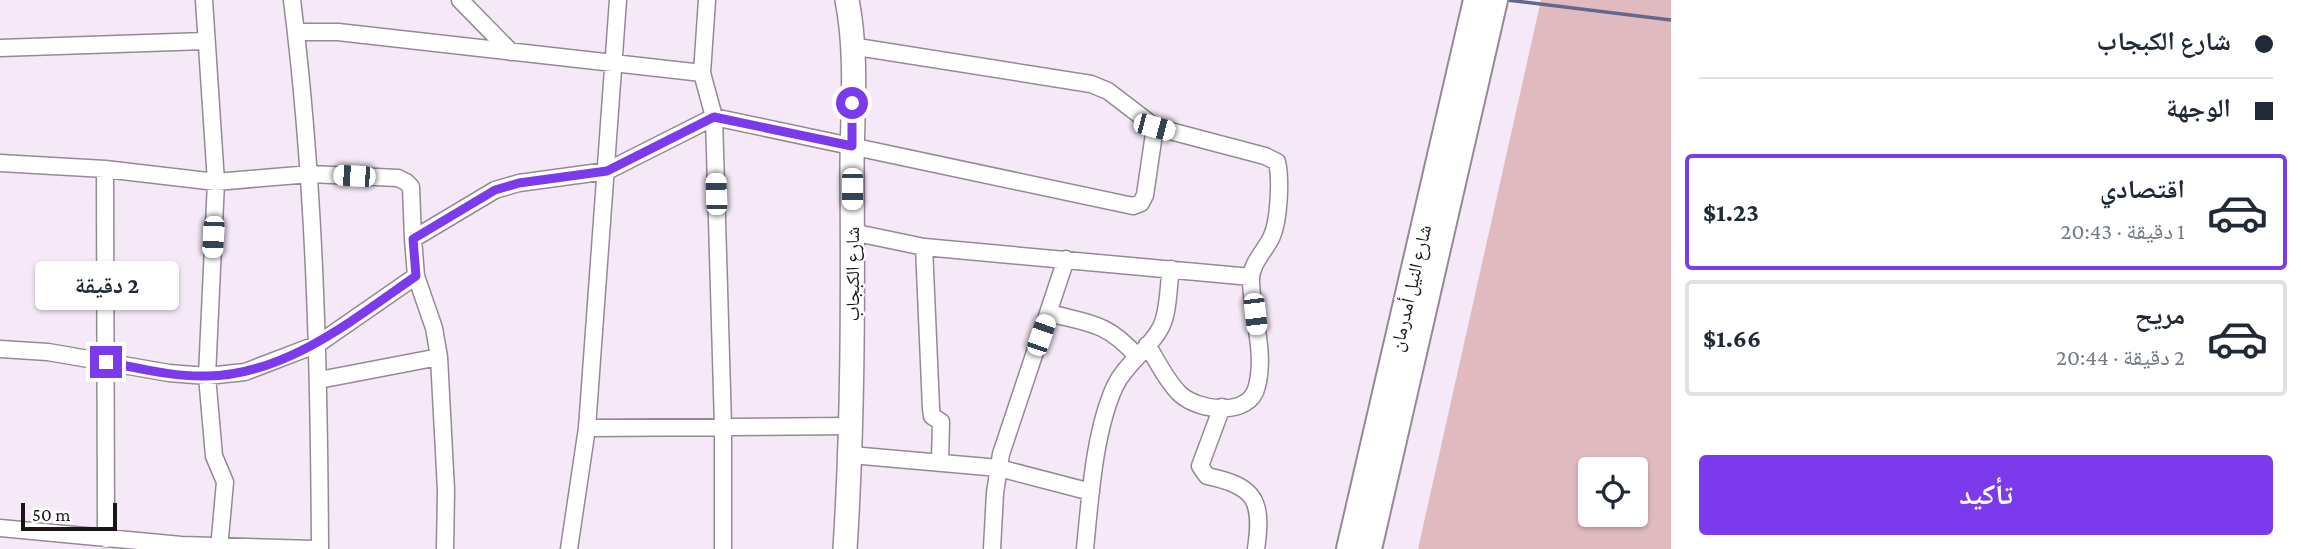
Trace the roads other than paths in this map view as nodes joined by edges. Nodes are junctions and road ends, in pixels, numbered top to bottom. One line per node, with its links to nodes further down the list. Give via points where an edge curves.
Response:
1 (204, 0): 11 (street)
2 (292, 0): 10 (street)
3 (618, 0): 15 (street)
4 (707, 0): 16 (street)
5 (847, 0): 12 (main road, شارع الكبجاب)
6 (1476, 0): 9 (main road)
7 (1495, 0): 9 (main road)
8 (463, 2): 14 (street)
9 (1480, 26): 61 (main road, شارع النيل أمدرمان); 62 (main road)
10 (296, 32): 14 (street, via 338,32); 23 (street)
11 (205, 41): 13 (street); 24 (street)
12 (851, 46): 18 (street, via 1091,84 1108,91); 19 (main road, شارع الكبجاب)
13 (0, 48)
14 (511, 52): 15 (street)
15 (614, 64): 16 (street); 22 (street)
16 (702, 73): 17 (street)
17 (714, 117): 19 (street); 22 (street); 41 (street)
18 (1154, 127): 19 (street, via 1145,195 1133,206); 31 (street, via 1277,162 1280,173 1273,235)
19 (852, 146): 25 (main road, شارع الكبجاب)
20 (0, 163): 21 (street)
21 (105, 169): 24 (street); 37 (street)
22 (607, 171): 26 (street, via 495,190); 43 (street)
23 (310, 174): 24 (street); 26 (street, via 406,182 411,187); 33 (street)
24 (216, 182): 38 (street)
25 (852, 232): 27 (street); 42 (main road, شارع الكبجاب)
26 (413, 239): 30 (street)
27 (924, 247): 28 (street); 45 (street, via 931,408 932,416 941,422)
28 (1066, 259): 29 (street); 32 (street)
29 (1171, 269): 31 (street); 35 (street, via 1163,321)
30 (416, 276): 33 (street); 36 (street)
31 (1251, 277): 40 (street, via 1257,388 1244,404)
32 (1049, 313): 35 (street, via 1103,327); 46 (street)
33 (318, 344): 38 (street, via 245,372); 39 (street)
34 (0, 349): 37 (street)
35 (1142, 350): 40 (street, via 1183,397); 47 (street, via 1111,396)
36 (439, 357): 39 (street); 54 (street)
37 (106, 362): 38 (street); 49 (street)
38 (206, 376): 51 (street, via 214,456 225,482)
39 (319, 380): 53 (street)
40 (1222, 407): 60 (street, via 1200,466 1207,476 1231,481 1249,493 1259,515)
41 (723, 426): 42 (street); 43 (street); 56 (street)
42 (852, 426): 44 (main road, شارع الكبجاب)
43 (587, 428): 55 (street)
44 (851, 455): 45 (street); 57 (main road, شارع الكبجاب)
45 (940, 461): 46 (street)
46 (999, 468): 47 (street); 58 (street)
47 (1091, 492): 59 (street)
48 (0, 528): 50 (street)
49 (106, 539): 50 (street); 51 (street)
50 (84, 543)
51 (219, 547): 52 (street)
52 (313, 549)
53 (320, 549)
54 (445, 549)
55 (569, 549)
56 (723, 549)
57 (845, 549)
58 (992, 549)
59 (1086, 549)
60 (1256, 549)
61 (1349, 549)
62 (1369, 549)

